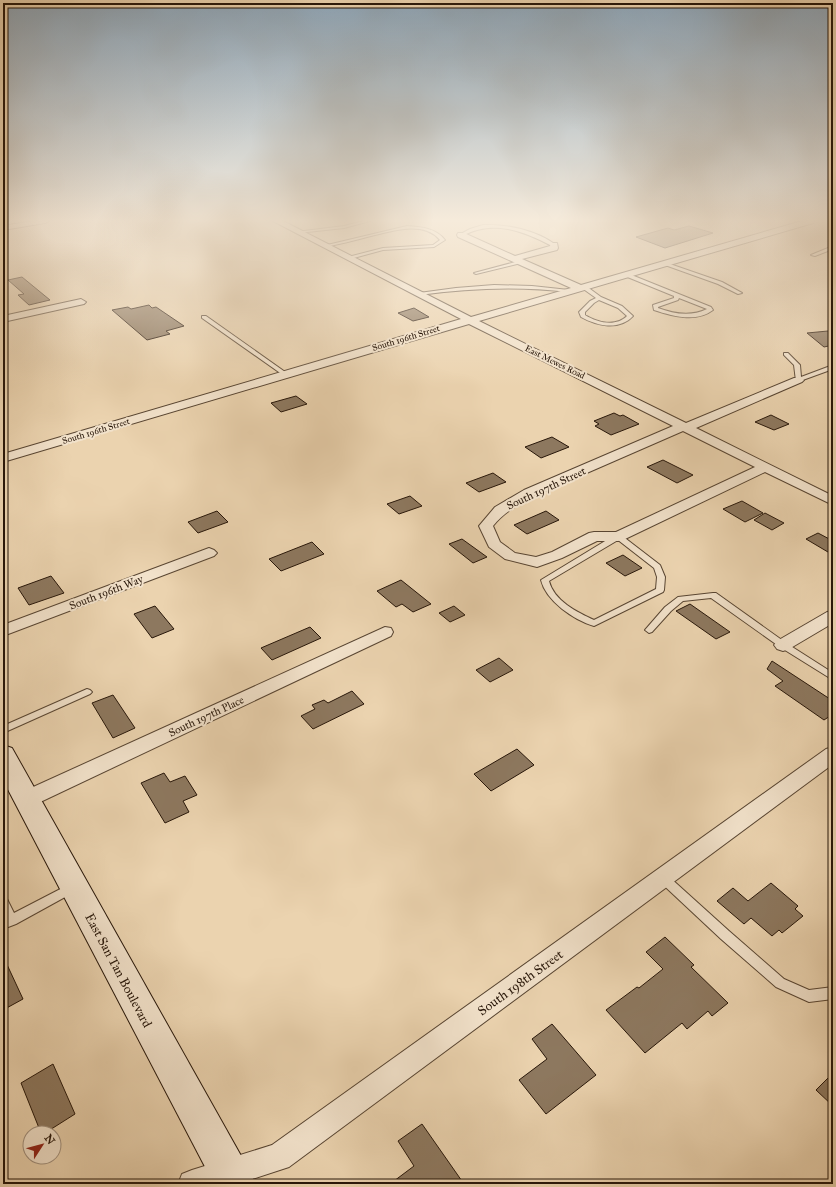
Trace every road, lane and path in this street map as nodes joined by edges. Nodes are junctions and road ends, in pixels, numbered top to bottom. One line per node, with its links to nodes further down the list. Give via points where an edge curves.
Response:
1 (385, 276): 8 (street, East Mewes Road)
2 (550, 276): 6 (street)
3 (622, 276): 6 (street, South 196th Street)
4 (630, 276): 9 (lane)
5 (702, 276): 7 (lane)
6 (577, 289): 8 (lane, via 484,286); 10 (lane); 14 (street, South 196th Street)
7 (740, 293)
8 (419, 294): 14 (street, East Mewes Road)
9 (677, 295): 9 (lane, via 708,308 710,310 701,314 674,315 656,309 655,306 676,299)
10 (599, 298): 10 (lane, via 620,307 630,316 622,322 606,324 588,320 582,312)
11 (81, 302): 13 (street)
12 (204, 317): 17 (lane)
13 (3, 319)
14 (470, 320): 17 (street, South 196th Street); 19 (street, East Mewes Road)
15 (786, 354): 18 (lane, via 797,365)
16 (833, 367): 18 (lane)
17 (285, 374): 20 (street, South 196th Street)
18 (798, 380): 19 (street, South 197th Street)
19 (686, 427): 21 (street, East Mewes Road); 23 (street, South 197th Street, via 504,506 493,515 486,526 494,544 510,556 537,562 557,556 594,536)
20 (3, 458)
21 (766, 467): 22 (street, East Mewes Road); 23 (street, South 197th Street)
22 (833, 501)
23 (618, 537): 23 (lane, via 657,567 661,578 660,590 594,623 575,615 555,598 545,587 545,580)
24 (209, 553): 27 (street, South 196th Way)
25 (833, 616): 29 (street)
26 (649, 630): 29 (lane, via 681,599 713,595)
27 (3, 631)
28 (385, 632): 35 (street, South 197th Place)
29 (783, 645): 30 (lane)
30 (833, 677)
31 (87, 692): 32 (lane)
32 (3, 730)
33 (833, 754): 36 (street, South 198th Street)
34 (3, 755): 35 (street, East San Tan Boulevard)
35 (27, 799): 37 (street, East San Tan Boulevard)
36 (663, 878): 40 (lane, via 780,983 810,996); 41 (street, South 198th Street, via 279,1157)
37 (74, 887): 39 (lane); 41 (street, East San Tan Boulevard)
38 (3, 902): 39 (lane)
39 (7, 922)
40 (833, 993)
41 (231, 1178): 42 (street, South 198th Street)
42 (192, 1184)

